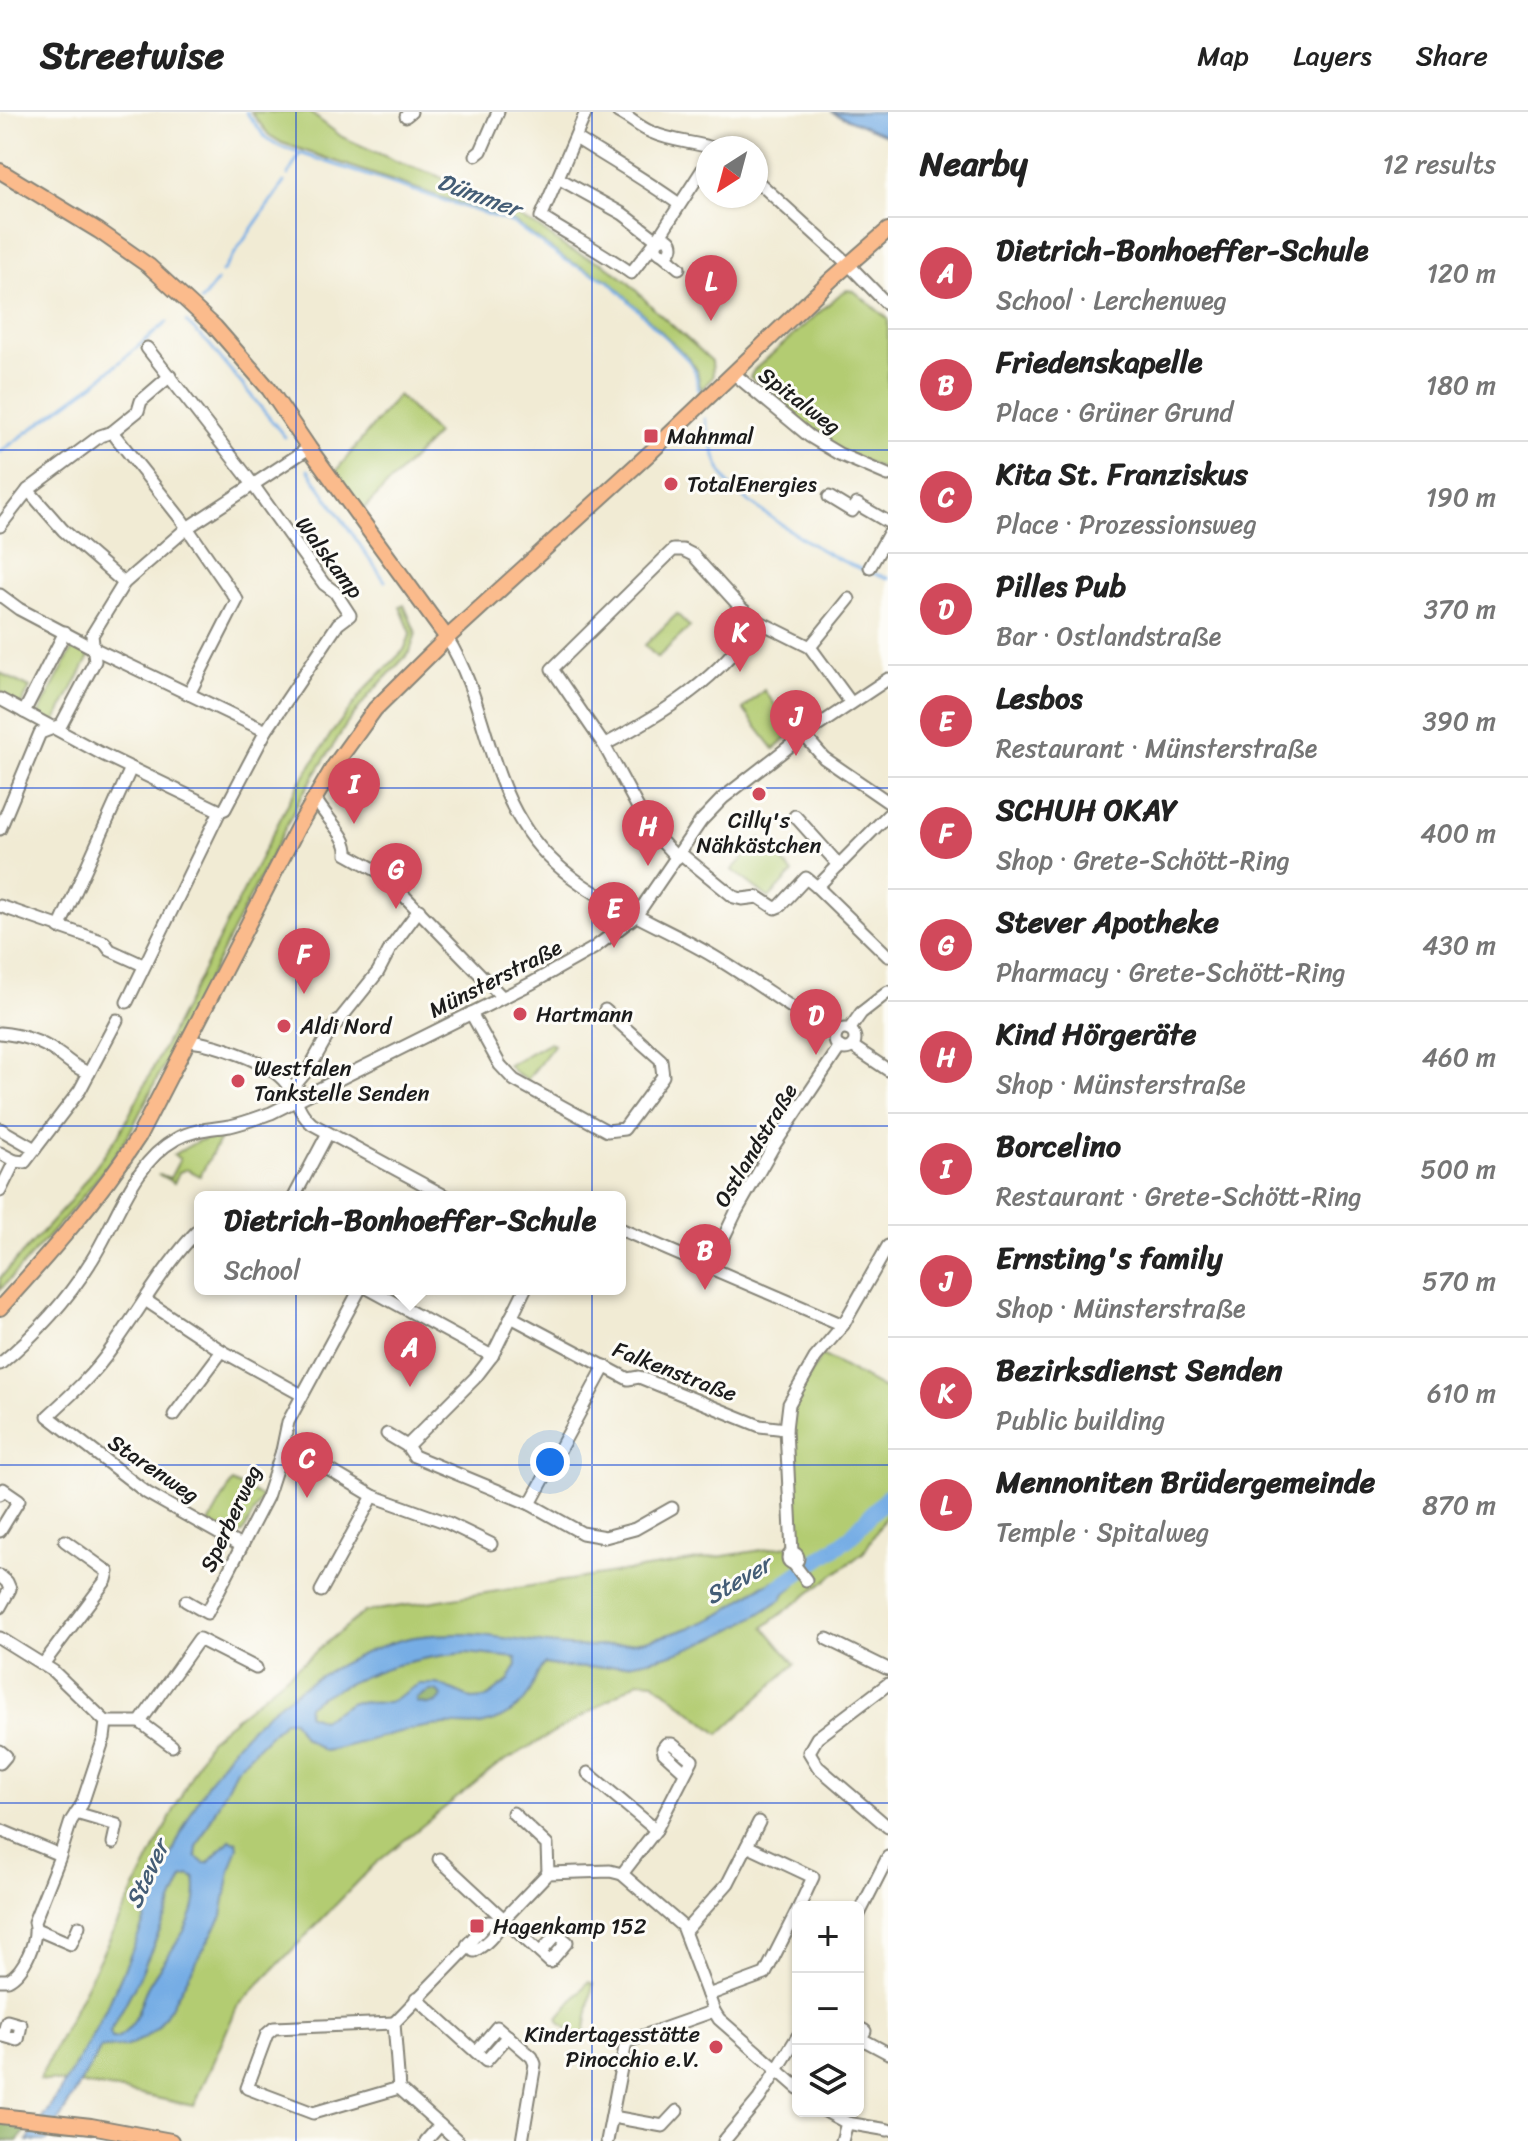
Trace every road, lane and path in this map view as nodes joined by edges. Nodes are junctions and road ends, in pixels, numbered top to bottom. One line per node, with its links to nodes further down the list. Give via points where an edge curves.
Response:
1 (498, 112): 6 (street)
2 (586, 112): 4 (street)
3 (618, 112): 5 (street, via 664,138)
4 (576, 138): 8 (street); 11 (street)
5 (696, 143)
6 (476, 155)
7 (0, 171): 21 (main road, via 99,231 179,291 249,362)
8 (558, 178): 13 (street); 13 (street, via 541,217 584,244 631,273)
9 (696, 179): 11 (street)
10 (768, 191): 14 (street)
11 (679, 204): 13 (street)
12 (888, 230): 14 (main road)
13 (657, 240): 15 (street, via 656,249)
14 (848, 264): 16 (street); 18 (main road)
15 (679, 268)
16 (888, 305)
17 (147, 348): 19 (street, Walskamp)
18 (733, 373): 22 (street, Spitalweg, via 809,436); 36 (main road)
19 (170, 376): 20 (street); 23 (street, Walskamp)
20 (112, 432): 24 (street); 28 (street)
21 (309, 448): 23 (street); 36 (main road)
22 (888, 475)
23 (252, 485): 28 (street); 45 (street, Walskamp, via 350,615 338,624)
24 (28, 490): 27 (street); 31 (street, via 63,530)
25 (829, 497): 26 (street, via 852,511 857,504)
26 (888, 522)
27 (0, 526)
28 (187, 528): 31 (street); 40 (street, via 237,600)
29 (888, 535): 30 (street)
30 (870, 567)
31 (124, 583): 38 (street, via 92,635)
32 (0, 595): 35 (street)
33 (849, 599): 37 (street)
34 (756, 620): 37 (street); 47 (street, via 746,638 705,679); 47 (street, via 693,555 673,550 552,669)
35 (65, 632): 38 (street); 43 (street)
36 (447, 638): 49 (main road, via 375,709); 61 (street, via 468,675 498,772 522,823 562,870)
37 (810, 647): 42 (street)
38 (93, 648): 40 (street); 44 (street, via 95,661 61,725)
39 (886, 683): 42 (street, Münsterstraße)
40 (189, 694): 45 (street)
41 (0, 699): 43 (street)
42 (851, 703): 46 (street, Münsterstraße)
43 (24, 712): 44 (street)
44 (52, 728): 48 (street); 51 (street, via 40,733)
45 (266, 731): 52 (street, Walskamp)
46 (804, 735): 50 (street, via 824,758); 56 (street, Münsterstraße, via 723,798)
47 (604, 745): 56 (street, via 649,828)
48 (131, 768): 52 (street); 62 (street)
49 (315, 798): 60 (street, via 344,837 347,854 383,874); 72 (main road)
50 (888, 802)
51 (4, 806): 55 (street)
52 (220, 811): 64 (street, Walskamp)
53 (888, 815): 57 (street)
54 (795, 816): 57 (street)
55 (0, 829)
56 (679, 856): 58 (street, via 734,897 758,897 770,907 780,906 806,878); 61 (street, Münsterstraße)
57 (839, 865): 58 (street)
58 (817, 887): 63 (street)
59 (0, 906): 62 (street)
60 (419, 910): 66 (street); 76 (street, via 329,1033)
61 (636, 916): 66 (street, Münsterstraße, via 589,951); 73 (street, via 715,957)
62 (59, 928): 64 (street, via 104,942)
63 (888, 956)
64 (143, 965): 67 (street, Walskamp)
65 (888, 992): 73 (street, via 861,1013 849,1030 854,1035)
66 (502, 997): 69 (street, Münsterstraße)
67 (127, 1002)
68 (605, 1010): 69 (street, via 661,1060 663,1076 624,1129 607,1131 514,1080)
69 (471, 1013): 76 (street, Münsterstraße)
70 (117, 1020): 75 (street)
71 (0, 1033): 75 (street, via 24,1036)
72 (190, 1041): 76 (street, via 208,1043 272,1071); 93 (main road, via 111,1179)
73 (842, 1043): 74 (street); 88 (street, Ostlandstraße, via 773,1147)
74 (888, 1070)
75 (89, 1073): 79 (street)
76 (293, 1096): 78 (street, via 305,1119); 98 (street, Münsterstraße, via 243,1123 193,1131 165,1146 133,1183 87,1268 29,1339)
77 (0, 1130): 79 (street)
78 (328, 1133): 83 (street); 84 (street)
79 (35, 1149): 81 (street, via 25,1162)
80 (0, 1153): 81 (street)
81 (15, 1161): 82 (street)
82 (0, 1191)
83 (297, 1191)
84 (436, 1191)
85 (626, 1232): 88 (street)
86 (194, 1235): 92 (street)
87 (888, 1246): 95 (street)
88 (709, 1268): 95 (street)
89 (357, 1295): 100 (street, Sperberweg)
90 (380, 1295): 97 (street)
91 (522, 1295): 94 (street)
92 (145, 1300): 96 (street); 114 (street, Starenweg, via 81,1386 48,1416 147,1493)
93 (0, 1308)
94 (511, 1317): 97 (street); 99 (street, Falkenstraße)
95 (843, 1325): 102 (street, via 800,1381 789,1404)
96 (222, 1351): 100 (street); 101 (street)
97 (492, 1356): 104 (street)
98 (0, 1364)
99 (605, 1366): 102 (street, Falkenstraße, via 760,1426); 108 (street)
100 (302, 1395): 105 (street, Sperberweg, via 288,1422)
101 (174, 1415)
102 (786, 1429): 116 (street, via 793,1560)
103 (387, 1434): 104 (street)
104 (407, 1446): 108 (street, via 414,1456)
105 (282, 1451): 107 (street, via 306,1456); 114 (street, Sperberweg, via 267,1497)
106 (0, 1494): 110 (street, via 3,1489 19,1500)
107 (373, 1496): 113 (street); 117 (street)
108 (530, 1504): 109 (street, via 582,1533 605,1537 635,1529)
109 (672, 1508)
110 (4, 1514): 111 (street)
111 (0, 1531)
112 (65, 1541): 122 (street, via 108,1572)
113 (491, 1544)
114 (241, 1546): 118 (street, Sperberweg, via 207,1613)
115 (0, 1576): 119 (street, via 10,1589)
116 (806, 1580)
117 (321, 1591)
118 (186, 1601)
119 (0, 1607)
120 (0, 1638): 122 (street)
121 (827, 1639): 124 (street)
122 (44, 1663): 126 (street)
123 (256, 1668): 127 (street, via 199,1639)
124 (888, 1669)
125 (888, 1684): 136 (street, via 817,1738 809,1752 818,1767)
126 (106, 1722): 127 (street); 133 (street)
127 (140, 1722): 128 (street)
128 (172, 1746)
129 (0, 1751): 130 (street, via 6,1756)
130 (0, 1763)
131 (685, 1772): 138 (street)
132 (588, 1773): 138 (street)
133 (76, 1813): 139 (street, via 117,1825); 141 (street)
134 (513, 1813): 144 (street, via 547,1845)
135 (759, 1822): 140 (street)
136 (888, 1827)
137 (0, 1830): 141 (street)
138 (656, 1830): 145 (street)
139 (113, 1843)
140 (747, 1846): 146 (street, via 813,1877); 152 (street, via 728,1883)
141 (60, 1855): 151 (street, via 34,1922)
142 (888, 1857): 147 (street)
143 (439, 1859): 149 (street)
144 (548, 1873): 145 (street); 149 (street)
145 (622, 1874): 152 (street)
146 (801, 1901)
147 (864, 1904)
148 (792, 1920): 155 (street, via 765,1974)
149 (501, 1922): 153 (street); 156 (street, via 481,1948 474,1951 469,1946)
150 (79, 1926): 151 (street, via 71,1944)
151 (36, 1929): 154 (street, via 22,1969)
152 (685, 1931): 155 (street)
153 (540, 1953)
154 (0, 1980)
155 (708, 1995): 157 (street)
156 (416, 1998): 158 (street); 175 (street, via 476,2052 497,2027 532,2057)
157 (714, 2011): 162 (street); 167 (street, via 626,2042)
158 (394, 2023): 164 (street); 164 (street, via 274,2028 247,2088 313,2113)
159 (864, 2037): 161 (street)
160 (793, 2045): 162 (street)
161 (888, 2053)
162 (779, 2070): 163 (street); 177 (street)
163 (792, 2082)
164 (399, 2088): 170 (street)
165 (677, 2111): 167 (street, via 663,2126)
166 (0, 2116): 172 (main road)
167 (613, 2117): 176 (street)
168 (836, 2117): 169 (street)
169 (847, 2123): 171 (street); 178 (street)
170 (440, 2125): 173 (street); 174 (street)
171 (888, 2130)
172 (171, 2141)
173 (426, 2141)
174 (458, 2141)
175 (522, 2141)
176 (607, 2141)
177 (724, 2141)
178 (842, 2141)

